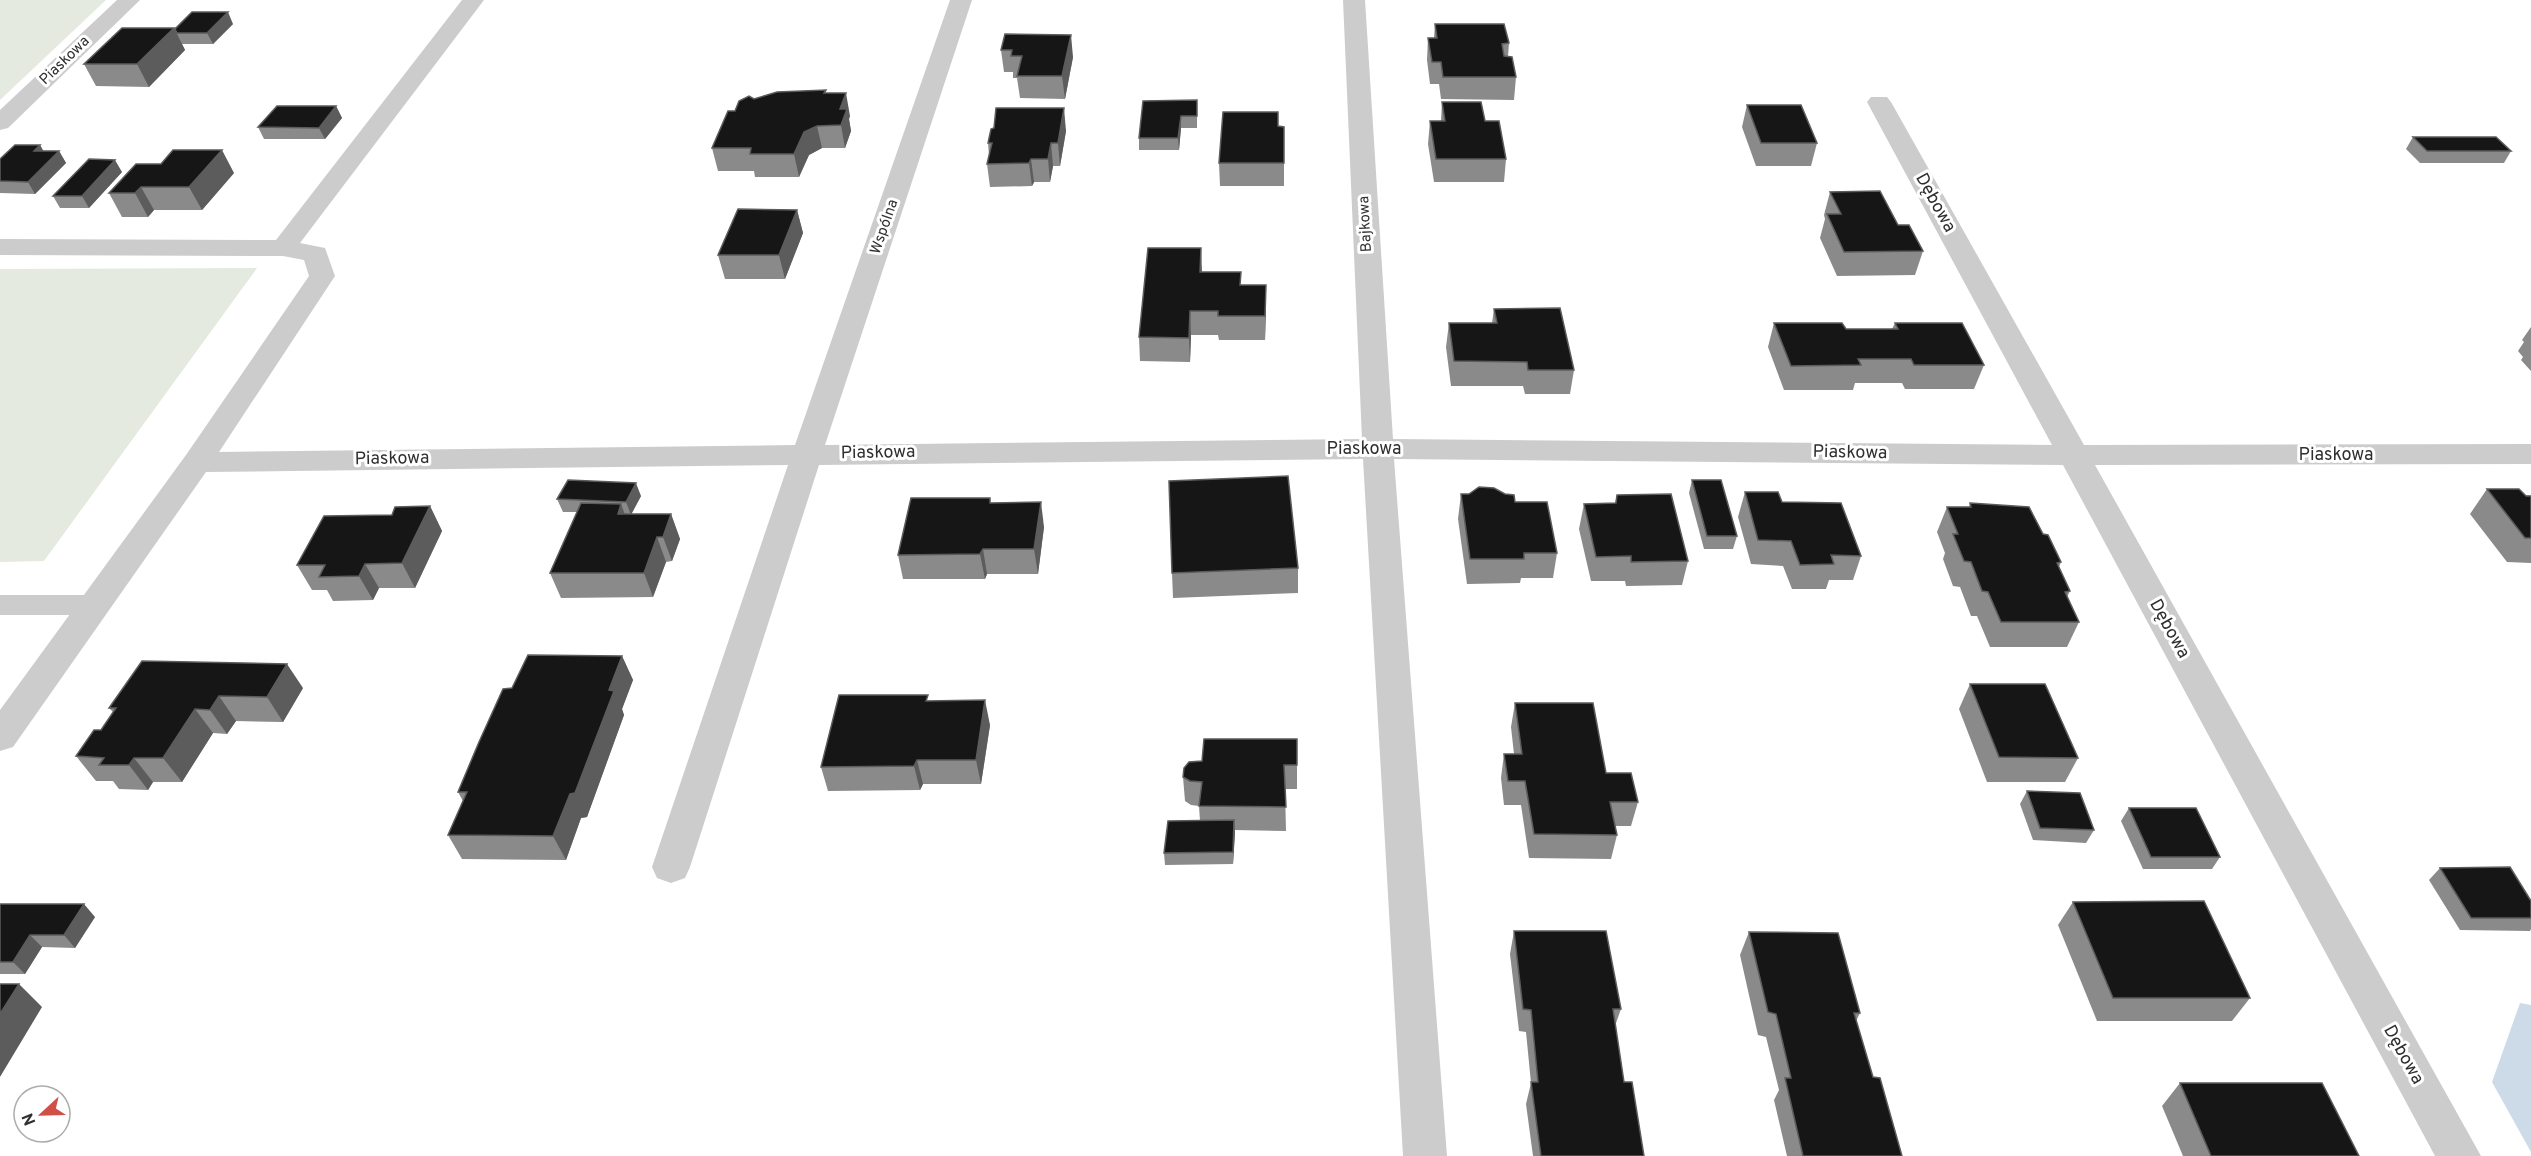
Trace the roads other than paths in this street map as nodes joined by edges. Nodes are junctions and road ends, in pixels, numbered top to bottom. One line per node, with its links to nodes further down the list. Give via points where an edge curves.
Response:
1 (129, 0): 6 (street, Piaskowa)
2 (473, 0): 8 (street)
3 (962, 0): 10 (street, Wspólna)
4 (1353, 0): 9 (street, Bajkowa)
5 (1879, 102): 12 (street, Dębowa)
6 (0, 123)
7 (0, 247): 8 (street)
8 (283, 248): 13 (street, via 316,254 322,276)
9 (1378, 448): 10 (street, Piaskowa); 12 (street, Piaskowa); 18 (street, Bajkowa)
10 (807, 454): 13 (street, Piaskowa); 17 (street, Wspólna)
11 (2531, 454): 12 (street, Piaskowa)
12 (2073, 456): 19 (street, Dębowa)
13 (197, 462): 14 (street)
14 (95, 605): 15 (lane); 16 (street)
15 (0, 606)
16 (0, 737)
17 (671, 867)
18 (1425, 1156)
19 (2459, 1156)

